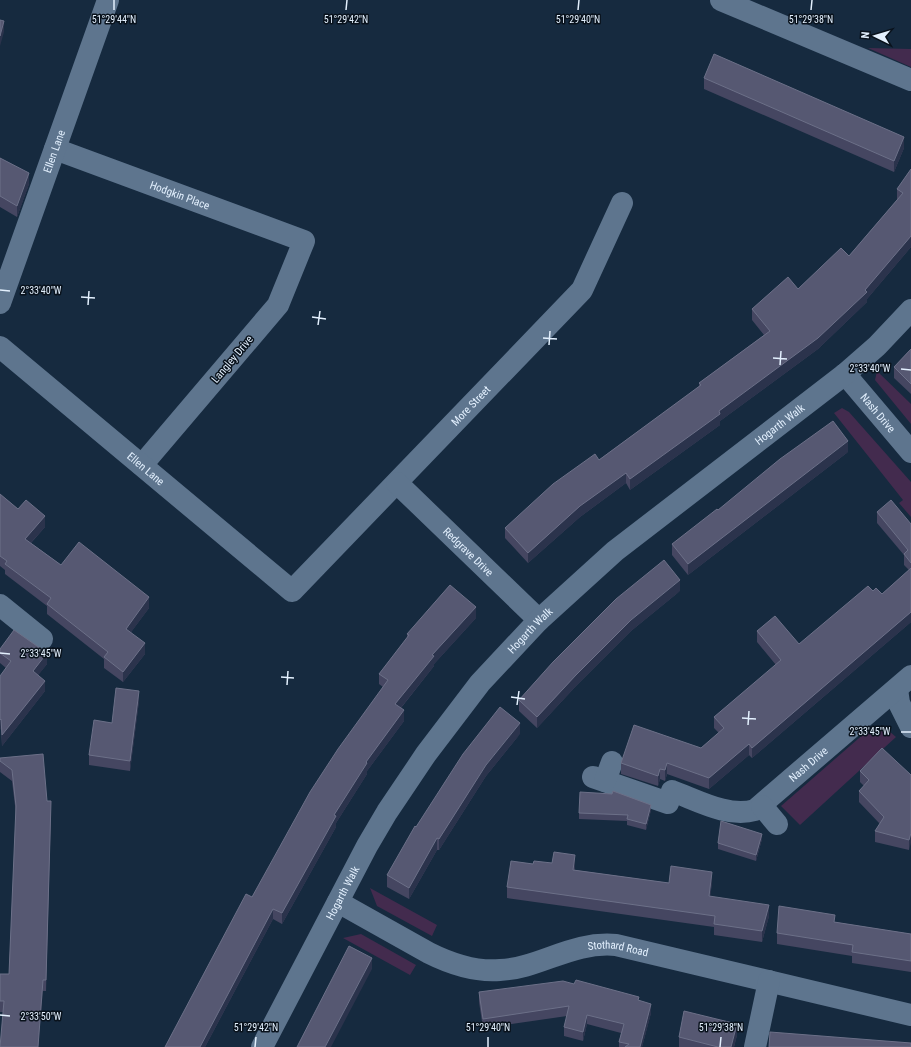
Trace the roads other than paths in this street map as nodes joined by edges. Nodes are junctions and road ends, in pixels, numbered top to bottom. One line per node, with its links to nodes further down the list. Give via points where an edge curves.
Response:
1 (108, 0): 4 (street, Ellen Lane)
2 (721, 0): 3 (street)
3 (911, 80)
4 (55, 149): 6 (street, Hodgkin Place); 7 (street, Ellen Lane)
5 (622, 203): 13 (street, More Street, via 582,290)
6 (304, 241): 12 (street, Langley Drive, via 278,305)
7 (0, 304)
8 (911, 310): 10 (street, Hogarth Walk, via 878,346)
9 (0, 347): 12 (street, Ellen Lane)
10 (845, 374): 11 (street, Nash Drive); 16 (street, Hogarth Walk, via 615,551)
11 (911, 452)
12 (142, 465): 14 (street, Ellen Lane)
13 (397, 483): 14 (street, More Street); 16 (street, Redgrave Drive)
14 (292, 591)
15 (2, 612): 17 (street)
16 (538, 620): 23 (street, Hogarth Walk, via 480,683 439,735 387,812)
17 (42, 639)
18 (904, 683): 19 (street, via 898,703); 21 (street, Nash Drive)
19 (911, 727)
20 (603, 773): 21 (street, Nash Drive, via 668,803 673,788 728,811 747,813)
21 (766, 802): 22 (street)
22 (777, 824)
23 (338, 902): 24 (street, Stothard Road, via 430,953 467,967 511,969 598,944 625,946); 26 (street, Hogarth Walk)
24 (769, 981): 25 (street, Stothard Road); 27 (street)
25 (911, 1015)
26 (262, 1047)
27 (755, 1047)

